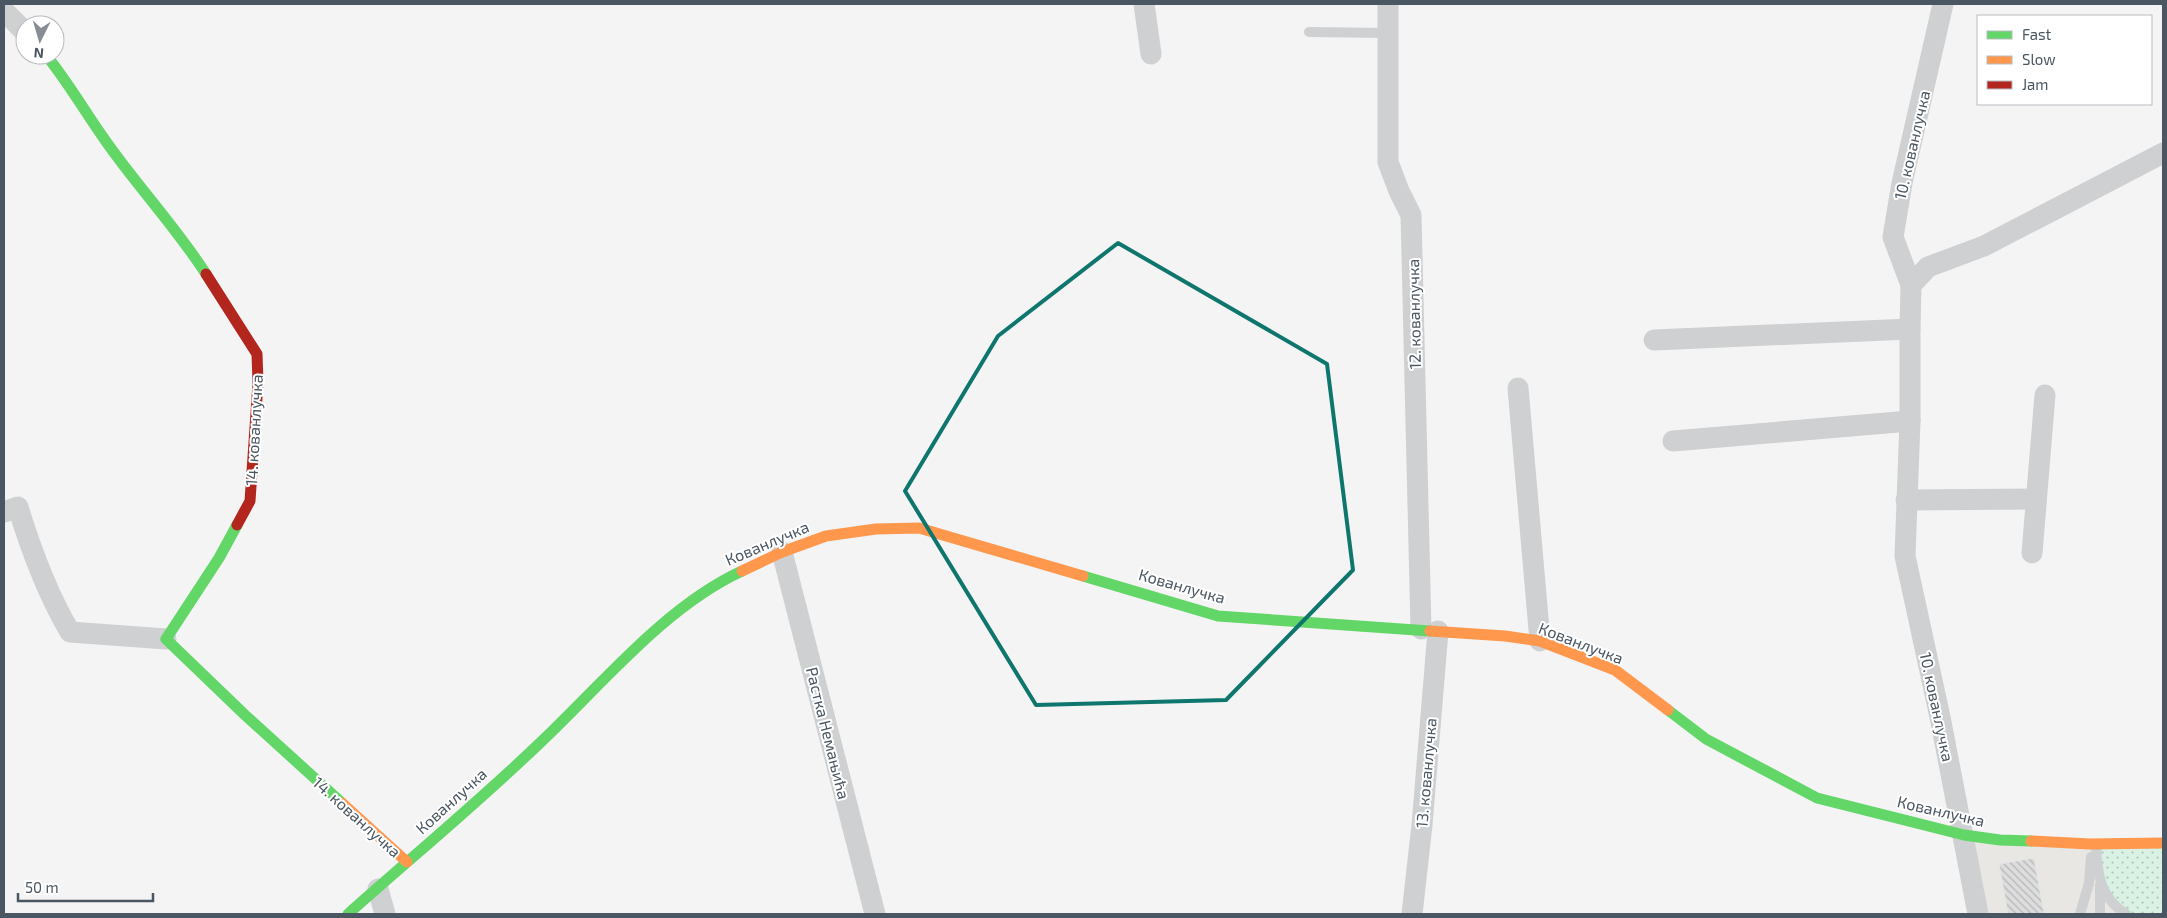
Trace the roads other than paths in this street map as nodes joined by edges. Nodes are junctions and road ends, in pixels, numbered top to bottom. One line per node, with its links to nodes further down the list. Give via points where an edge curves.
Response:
1 (1144, 4): 8 (street)
2 (1388, 4): 7 (street, 12. кованлучка)
3 (1943, 4): 11 (street, 10. кованлучка, via 1902,183 1893,237)
4 (4, 11): 5 (street)
5 (15, 22)
6 (1309, 32): 7 (lane)
7 (1388, 33): 23 (street, 12. кованлучка, via 1388,162 1412,215)
8 (1150, 54)
9 (54, 65): 24 (street, 14. кованлучка, via 105,140 191,250 257,354 250,501 219,558)
10 (2163, 153): 11 (street, via 1984,246 1928,267)
11 (1911, 285): 12 (street, 10. кованлучка)
12 (1910, 328): 13 (street); 16 (street, 10. кованлучка)
13 (1654, 340)
14 (1518, 388): 25 (street)
15 (2045, 395): 18 (street)
16 (1910, 421): 17 (street); 19 (street, 10. кованлучка)
17 (1673, 441)
18 (2036, 499): 19 (street); 22 (street)
19 (1906, 500): 26 (street, 10. кованлучка, via 1905,556 1909,582)
20 (4, 512): 24 (street, via 18,507 55,607 70,632)
21 (782, 552): 23 (street, Кованлучка, via 826,536 876,529 919,528 1218,616); 29 (street, Кованлучка, via 728,577 673,613 542,742); 35 (street, Растка Немањића)
22 (2032, 553)
23 (1429, 630): 25 (street, Кованлучка); 36 (street, 13. кованлучка, via 1422,825)
24 (166, 638): 29 (street, 14. кованлучка, via 245,715)
25 (1540, 641): 26 (street, Кованлучка, via 1615,670 1706,739 1818,798)
26 (1964, 835): 28 (street, Кованлучка); 37 (street, 10. кованлучка)
27 (2163, 843): 28 (street, Кованлучка)
28 (2093, 844): 30 (lane); 31 (lane)
29 (407, 862): 32 (street, Кованлучка)
30 (2100, 882): 39 (lane); 40 (lane, via 2109,900)
31 (2089, 883): 38 (lane); 39 (lane)
32 (378, 889): 33 (street, Кованлучка); 34 (street)
33 (348, 914)
34 (385, 914)
35 (875, 914)
36 (1412, 914)
37 (1978, 914)
38 (2080, 914)
39 (2098, 914)
40 (2126, 914)

